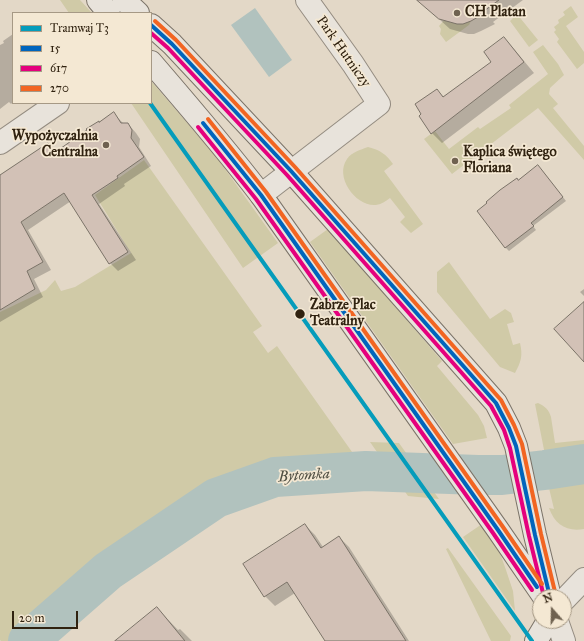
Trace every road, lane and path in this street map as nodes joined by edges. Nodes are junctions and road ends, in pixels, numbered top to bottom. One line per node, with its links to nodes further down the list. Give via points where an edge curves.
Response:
1 (98, 0): 4 (main road)
2 (124, 0): 5 (main road)
3 (307, 0): 10 (main road, Park Hutniczy, via 379,104)
4 (108, 12)
5 (137, 12)
6 (152, 26): 10 (main road)
7 (152, 63): 11 (main road)
8 (57, 104): 9 (main road)
9 (0, 143)
10 (291, 171): 11 (main road); 14 (main road, via 496,403 510,428 516,446)
11 (261, 195): 13 (main road)
12 (584, 579): 15 (main road)
13 (539, 589)
14 (548, 589)
15 (572, 592)
16 (584, 592): 17 (main road)
17 (572, 600)
18 (543, 629): 20 (main road)
19 (560, 629): 21 (main road)
20 (536, 641)
21 (564, 641)

